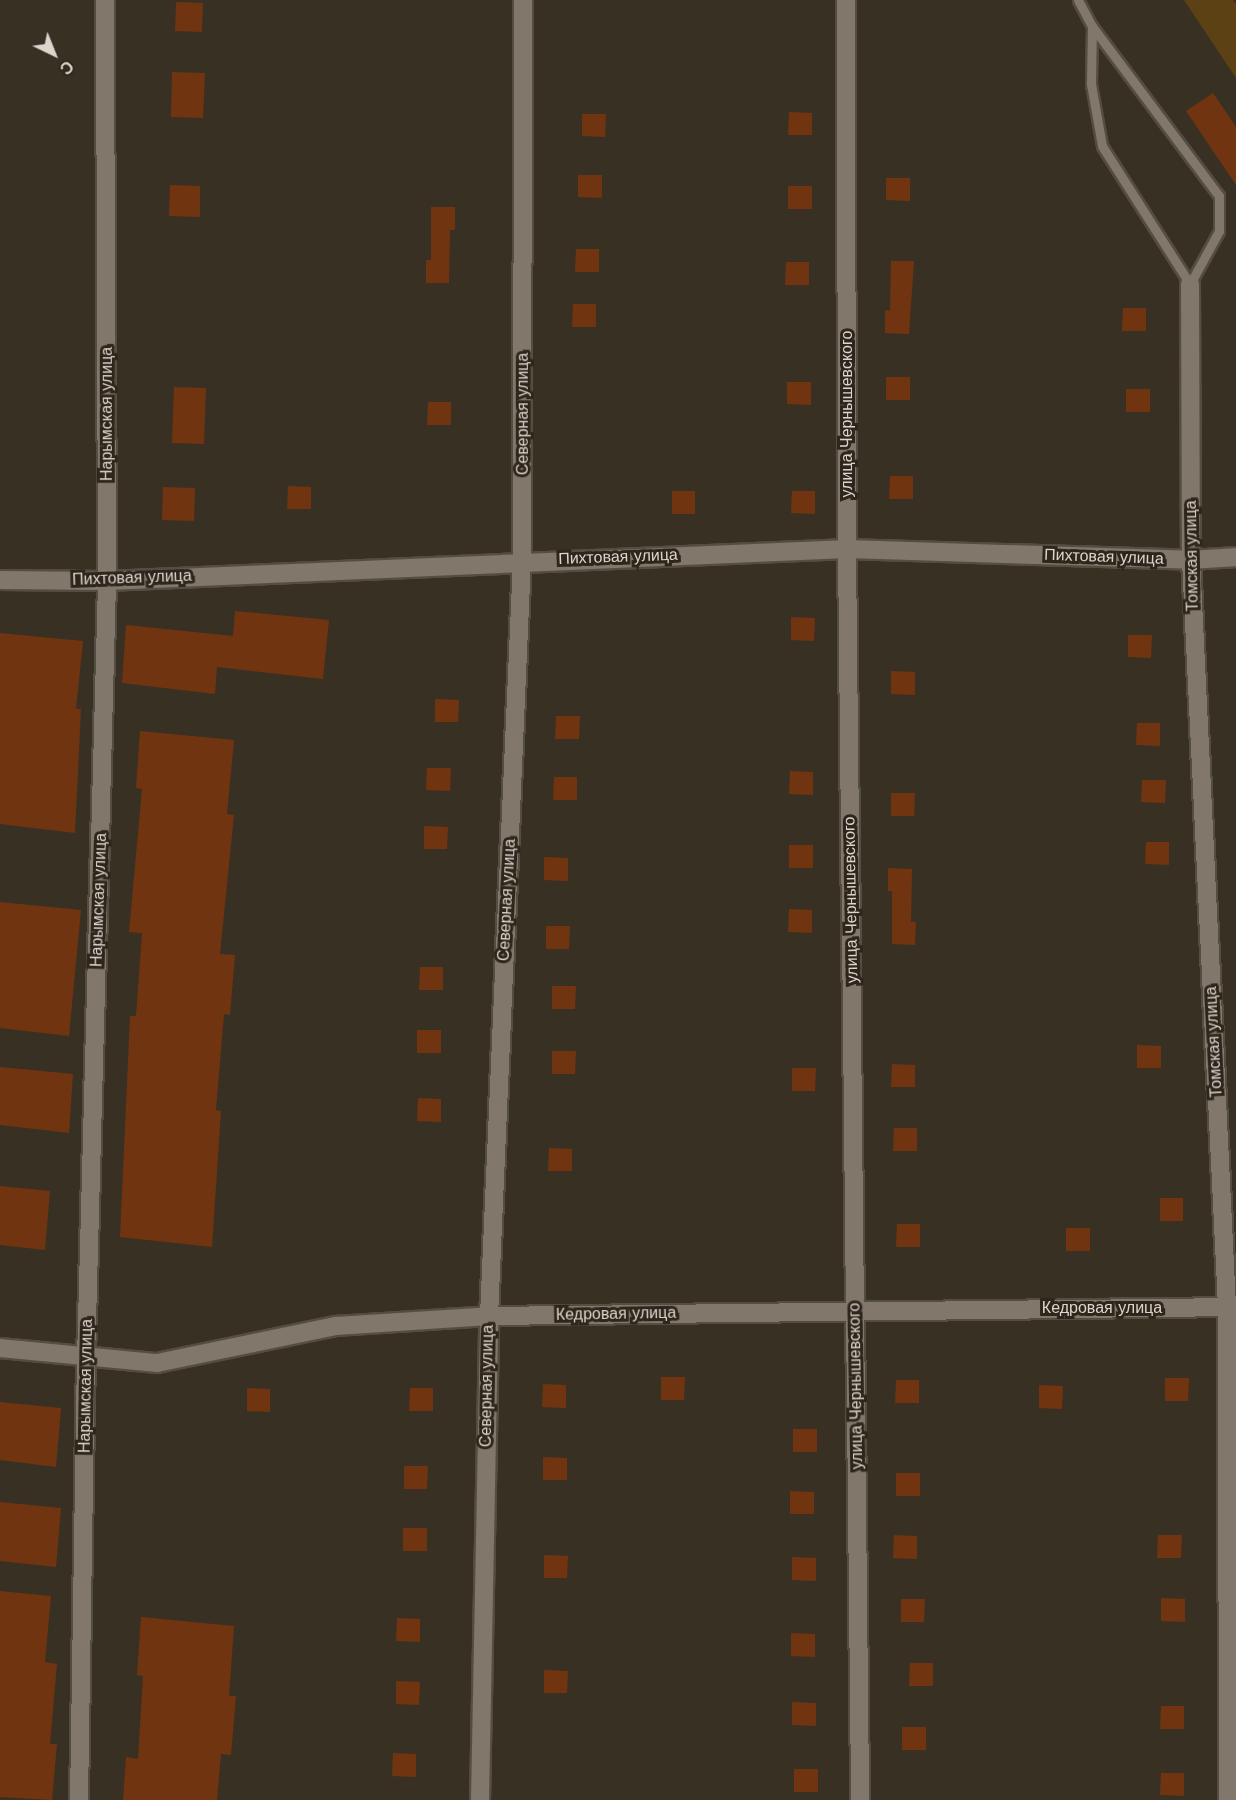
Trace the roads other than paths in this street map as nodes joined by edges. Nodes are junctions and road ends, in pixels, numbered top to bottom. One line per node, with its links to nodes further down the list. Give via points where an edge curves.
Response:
1 (105, 0): 12 (street, Нарымская улица)
2 (523, 0): 10 (street, Северная улица)
3 (846, 0): 7 (street, улица Чернышевского)
4 (1078, 0): 5 (lane)
5 (1092, 26): 6 (lane, via 1091,84 1102,146); 6 (lane, via 1218,196 1219,231)
6 (1190, 284): 9 (street, Томская улица)
7 (847, 549): 9 (street, Пихтовая улица); 10 (street, Пихтовая улица); 14 (street, улица Чернышевского)
8 (1236, 556): 9 (street, Пихтовая улица)
9 (1191, 560): 13 (street, Томская улица)
10 (522, 561): 12 (street, Пихтовая улица); 15 (street, Северная улица)
11 (0, 579): 12 (street, Пихтовая улица)
12 (107, 581): 17 (street, Нарымская улица)
13 (1232, 1307): 14 (street, Кедровая улица); 21 (street, Томская улица)
14 (855, 1310): 15 (street, Кедровая улица); 20 (street, улица Чернышевского)
15 (489, 1316): 17 (street, Кедровая улица, via 336,1326 157,1363); 19 (street, Северная улица)
16 (0, 1348): 17 (street, Кедровая улица)
17 (86, 1359): 18 (street, Нарымская улица)
18 (79, 1800)
19 (480, 1800)
20 (860, 1800)
21 (1228, 1800)

